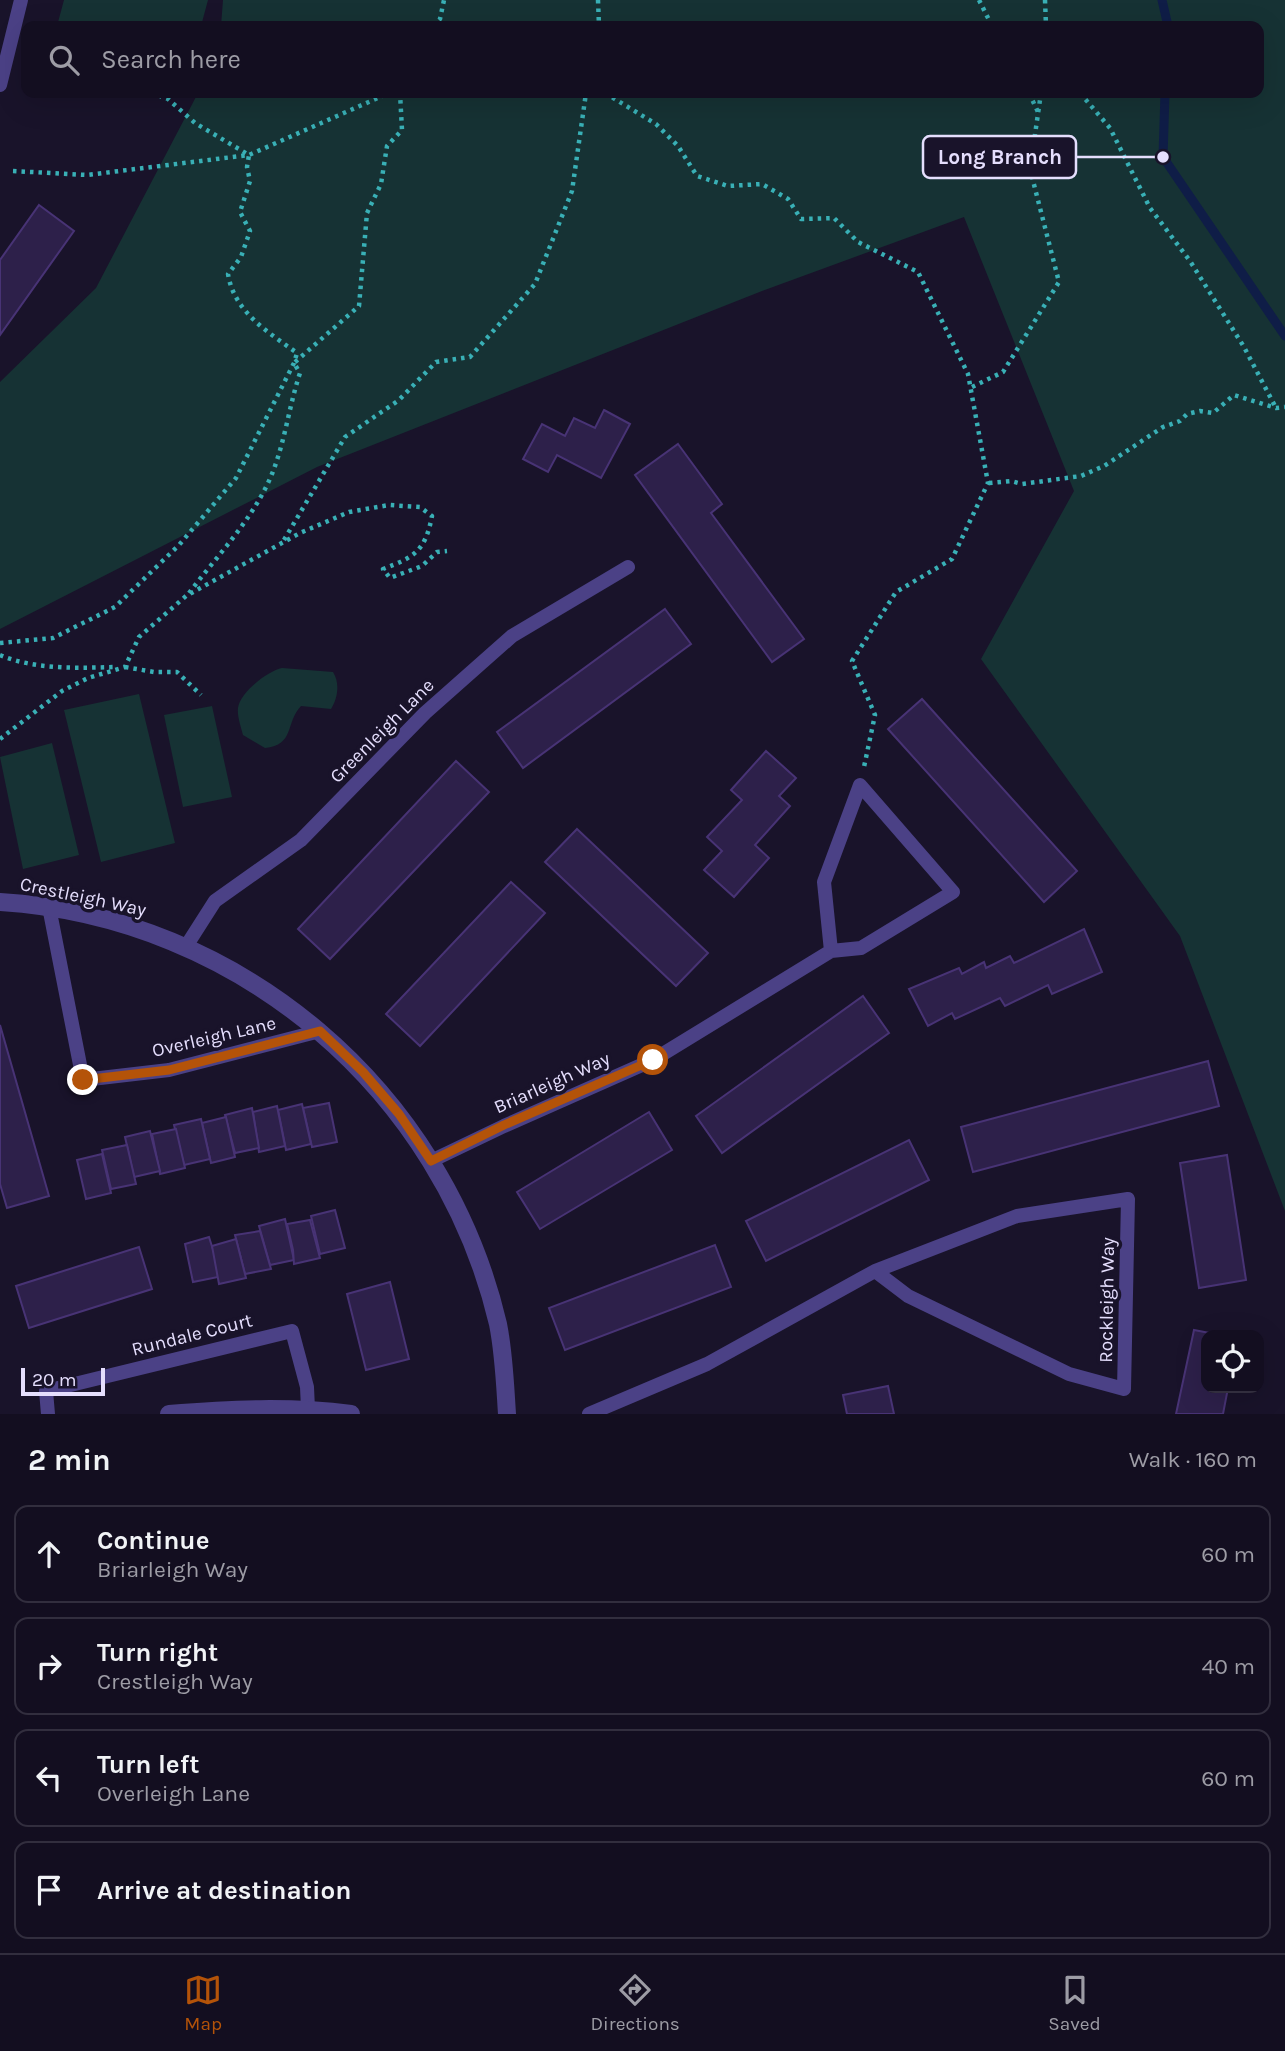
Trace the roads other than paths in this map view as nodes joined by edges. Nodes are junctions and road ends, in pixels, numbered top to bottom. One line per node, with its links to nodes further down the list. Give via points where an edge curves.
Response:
1 (22, 0): 2 (lane)
2 (0, 85)
3 (628, 567): 6 (lane, Greenleigh Lane, via 512,636 425,713 301,840 215,901)
4 (0, 902): 5 (street, Crestleigh Way)
5 (49, 907): 6 (street, Crestleigh Way, via 115,921); 8 (lane, Overleigh Lane, via 83,1080 169,1070)
6 (185, 947): 8 (street, Crestleigh Way, via 265,990)
7 (831, 951): 7 (lane, via 861,948 953,892 860,785 824,882); 9 (lane, Briarleigh Way, via 653,1060)
8 (320, 1031): 9 (street, Crestleigh Way, via 363,1072)
9 (431, 1161): 15 (street, Crestleigh Way, via 481,1267 498,1324)
10 (875, 1271): 10 (lane, Rockleigh Way, via 1017,1216 1128,1199 1124,1389 1069,1374 908,1296); 16 (lane, Rockleigh Way, via 707,1364)
11 (308, 1409): 12 (lane, Rundale Court, via 292,1331 46,1391); 13 (street); 14 (street)
12 (48, 1414)
13 (169, 1414)
14 (351, 1414)
15 (507, 1414)
16 (589, 1414)

